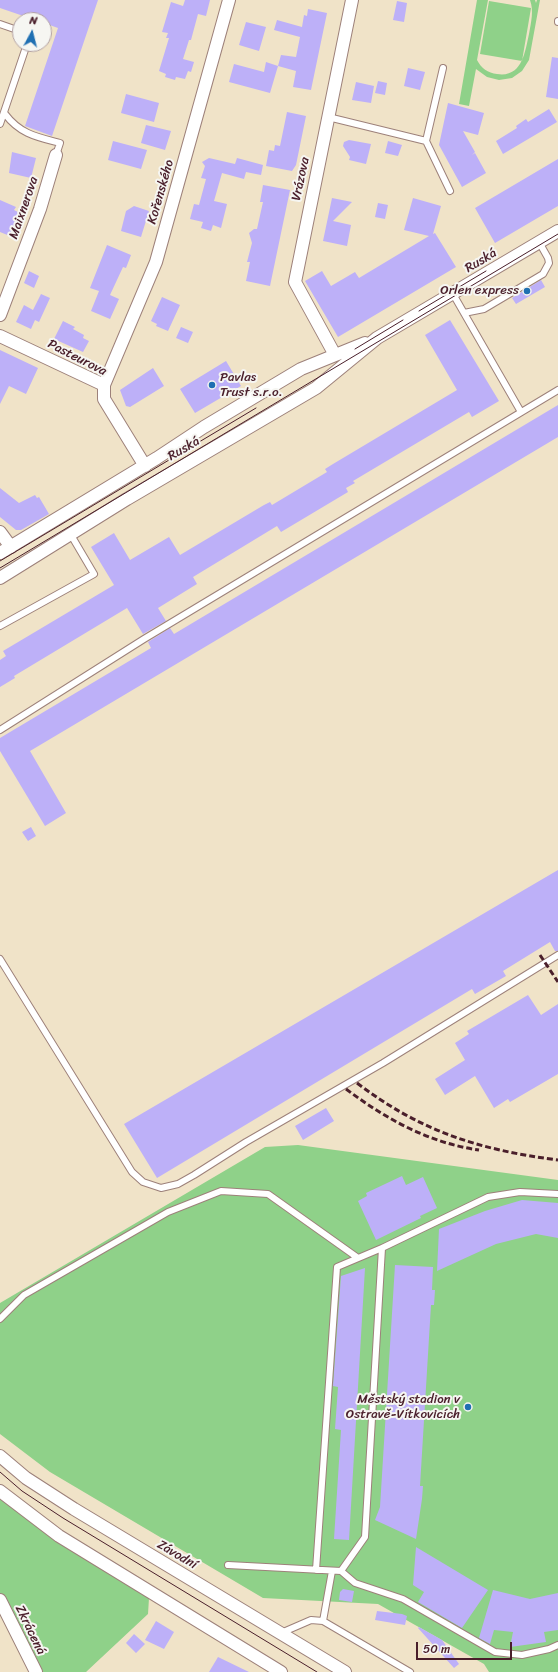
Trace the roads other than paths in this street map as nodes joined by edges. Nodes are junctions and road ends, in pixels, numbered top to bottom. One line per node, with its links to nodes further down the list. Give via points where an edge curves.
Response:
1 (229, 0): 21 (street, Kořenského, via 156,262)
2 (352, 0): 8 (street, Vrázova)
3 (0, 24): 4 (lane)
4 (12, 28)
5 (24, 52): 7 (lane)
6 (443, 68): 10 (lane)
7 (5, 114): 9 (lane); 11 (lane, via 14,126 33,136 60,143)
8 (328, 117): 10 (lane); 20 (street, Vrázova, via 295,282)
9 (0, 124)
10 (426, 141): 12 (lane)
11 (56, 155): 17 (street, Maixnerova, via 40,209)
12 (450, 191)
13 (558, 231): 14 (street, Ruská)
14 (539, 242): 15 (street, Ruská); 16 (lane, via 549,263 543,274 484,309)
15 (453, 294): 16 (lane); 19 (street, Ruská)
16 (464, 313): 23 (lane)
17 (0, 315)
18 (0, 336): 21 (street, Pasteurova)
19 (377, 338): 20 (street, Ruská); 26 (street, Ruská, via 316,388 127,499)
20 (335, 355): 24 (street, Ruská, via 301,369 200,429)
21 (104, 385): 24 (street, Pasteurova, via 104,399)
22 (558, 390): 23 (lane)
23 (521, 412): 31 (lane, via 144,638)
24 (145, 466): 27 (street, Ruská)
25 (0, 532): 27 (street)
26 (71, 535): 29 (street, Ruská); 30 (lane, via 94,574)
27 (11, 547): 28 (street, Ruská)
28 (0, 554)
29 (0, 578)
30 (0, 626)
31 (0, 730)
32 (558, 955): 33 (lane, via 194,1175 178,1184 160,1188 143,1182 132,1172)
33 (0, 959)
34 (558, 1194): 35 (lane, via 520,1192 488,1197)
35 (382, 1248): 36 (lane); 43 (lane, via 365,1537)
36 (358, 1258): 37 (lane, via 268,1194 221,1191 168,1212 24,1295); 41 (lane, via 337,1267)
37 (0, 1319)
38 (0, 1456): 46 (street, Závodní, via 26,1478 74,1509)
39 (0, 1491): 49 (street, via 59,1536)
40 (228, 1565): 41 (lane)
41 (316, 1570): 42 (lane)
42 (332, 1571): 43 (lane); 45 (lane)
43 (341, 1571): 47 (lane, via 354,1583 403,1599 495,1652 522,1655)
44 (3, 1611): 48 (street, Zkrácená)
45 (323, 1620): 46 (lane, via 311,1620); 51 (lane)
46 (281, 1633): 50 (street, Závodní)
47 (558, 1645)
48 (36, 1672)
49 (281, 1672)
50 (344, 1672)
51 (410, 1672)

